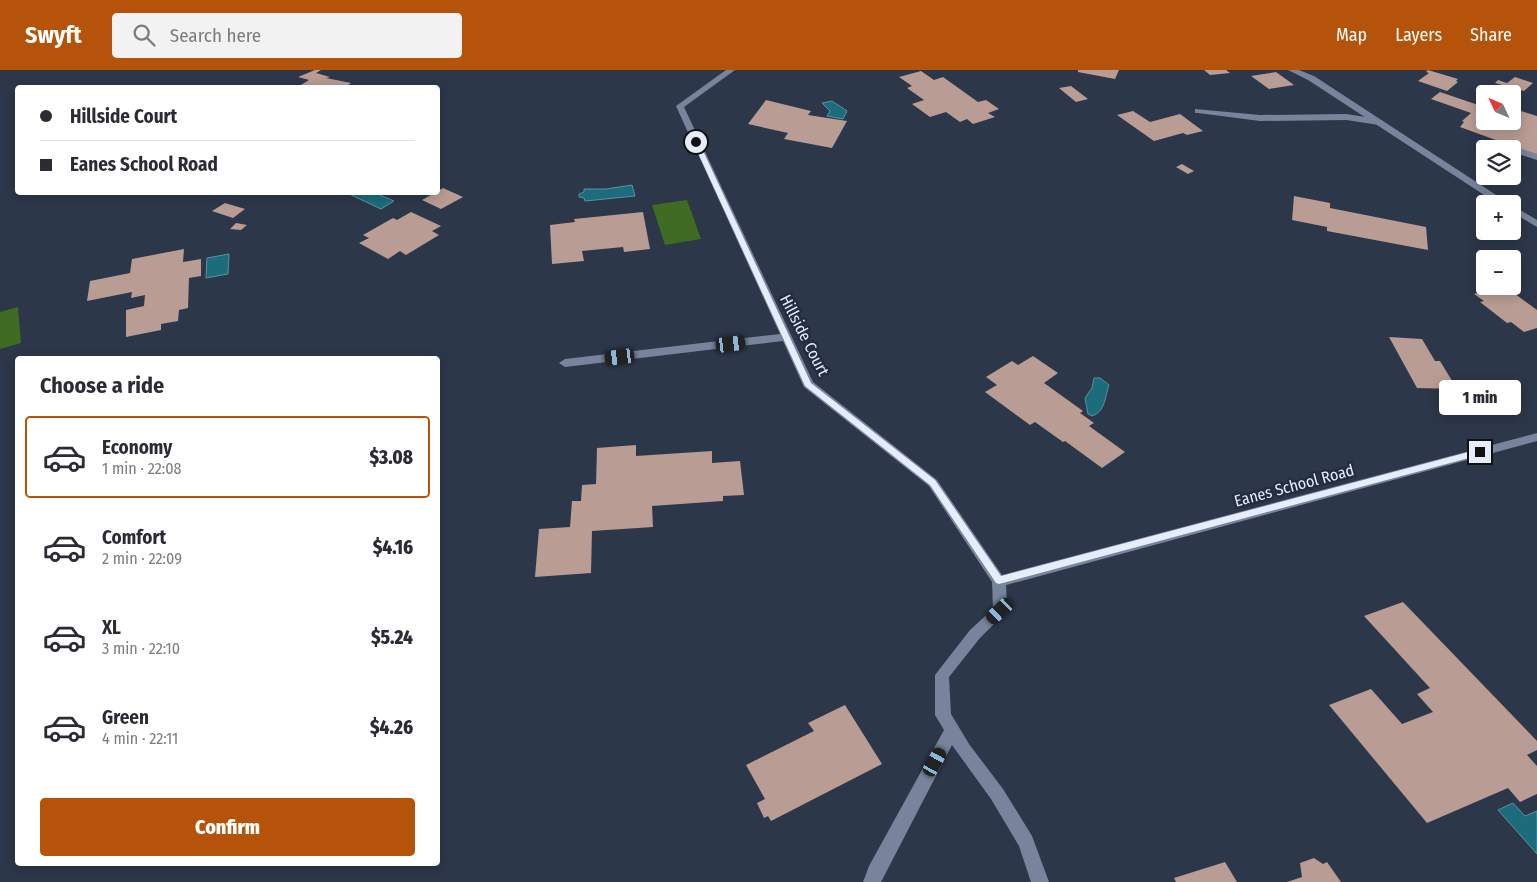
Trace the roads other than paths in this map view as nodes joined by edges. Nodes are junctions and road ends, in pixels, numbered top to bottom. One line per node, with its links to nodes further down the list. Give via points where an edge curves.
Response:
1 (731, 70): 10 (street, Hillside Court, via 680,106)
2 (1292, 70): 4 (street, via 1311,78)
3 (1198, 111): 4 (street, via 1260,118 1346,117)
4 (1379, 122): 7 (street)
5 (1521, 152): 6 (street)
6 (1537, 157)
7 (1492, 195)
8 (1521, 214): 9 (street)
9 (1537, 224)
10 (786, 337): 11 (street); 13 (street, Hillside Court, via 808,384 932,483)
11 (565, 363)
12 (1537, 437): 13 (street, Eanes School Road)
13 (999, 581): 14 (street, via 1000,611 975,634 942,675 943,715)
14 (952, 730): 15 (street); 16 (street, via 1026,842)
15 (872, 882)
16 (1040, 882)

